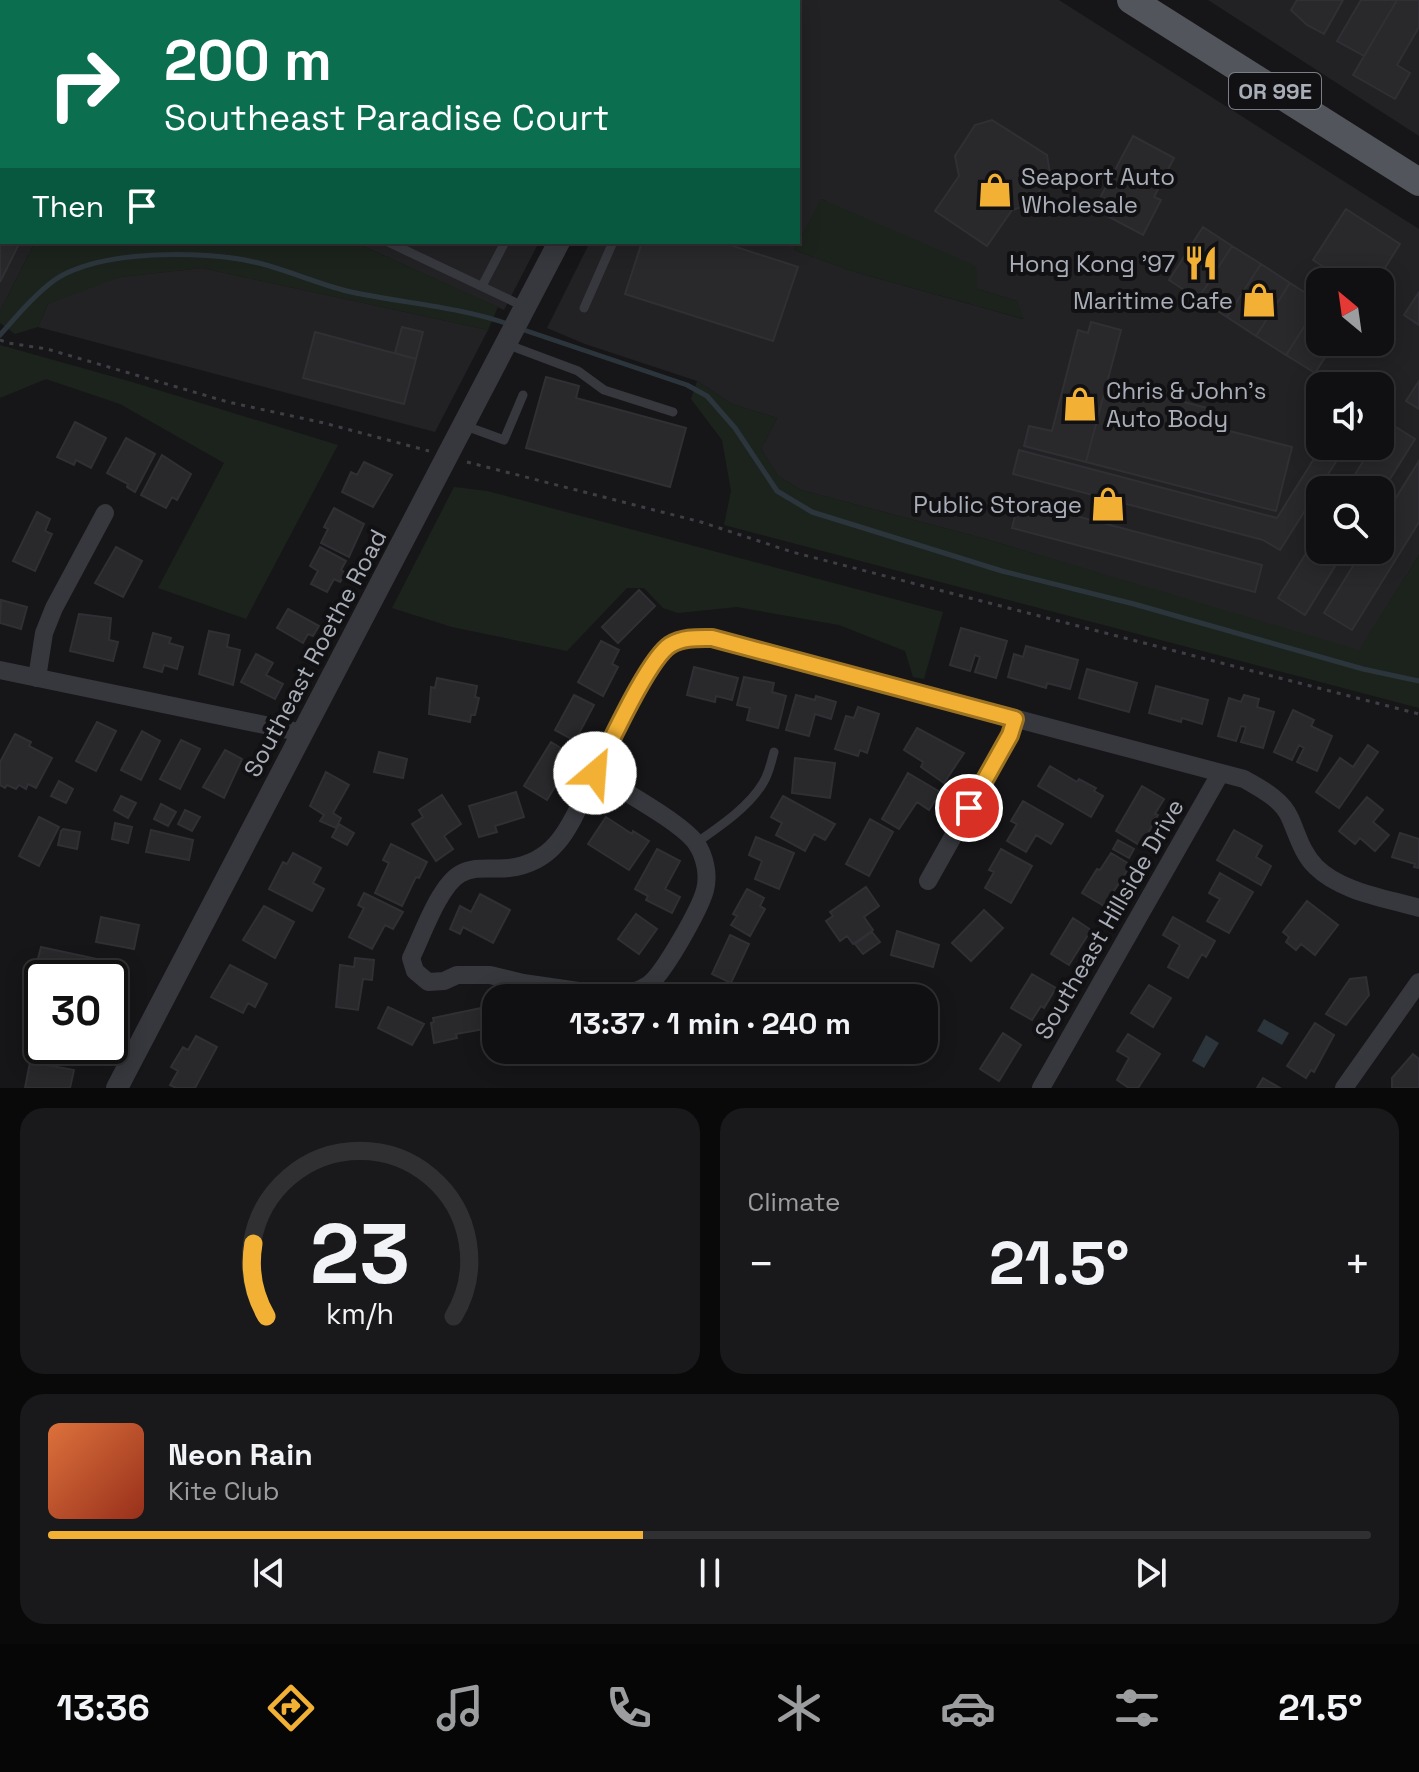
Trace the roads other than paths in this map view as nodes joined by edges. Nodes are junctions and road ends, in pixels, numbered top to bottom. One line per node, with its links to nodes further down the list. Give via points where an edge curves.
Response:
1 (1131, 0): 2 (main road, OR 99E)
2 (1419, 181)
3 (392, 244): 7 (lane)
4 (504, 244): 7 (lane)
5 (558, 244): 8 (street, Southeast Roethe Road)
6 (612, 244): 9 (lane)
7 (482, 286): 8 (lane)
8 (525, 307): 10 (street, Southeast Roethe Road)
9 (584, 308)
10 (506, 344): 12 (lane, via 578,371 604,390); 13 (street, Southeast Roethe Road)
11 (523, 395): 13 (lane, via 504,440)
12 (673, 412)
13 (463, 425): 18 (street, Southeast Roethe Road)
14 (105, 513): 16 (street, via 54,608)
15 (0, 670): 16 (street)
16 (37, 678): 18 (street)
17 (1015, 719): 20 (street, via 712,638 691,638 670,645 653,661); 21 (street); 23 (street)
18 (303, 733): 26 (street, Southeast Roethe Road)
19 (774, 752): 22 (lane, via 760,788)
20 (595, 773): 22 (street); 22 (street, via 561,840 546,857 507,869 459,874 443,892 411,958 415,971 428,982 490,975 627,995 650,984 666,965 705,891 707,874)
21 (1220, 774): 24 (street, via 1244,779 1269,793 1289,815 1305,854 1329,878); 27 (street, Southeast Hillside Drive)
22 (696, 843)
23 (928, 881)
24 (1419, 908)
25 (1419, 982): 28 (street)
26 (117, 1088)
27 (1041, 1088)
28 (1344, 1088)

